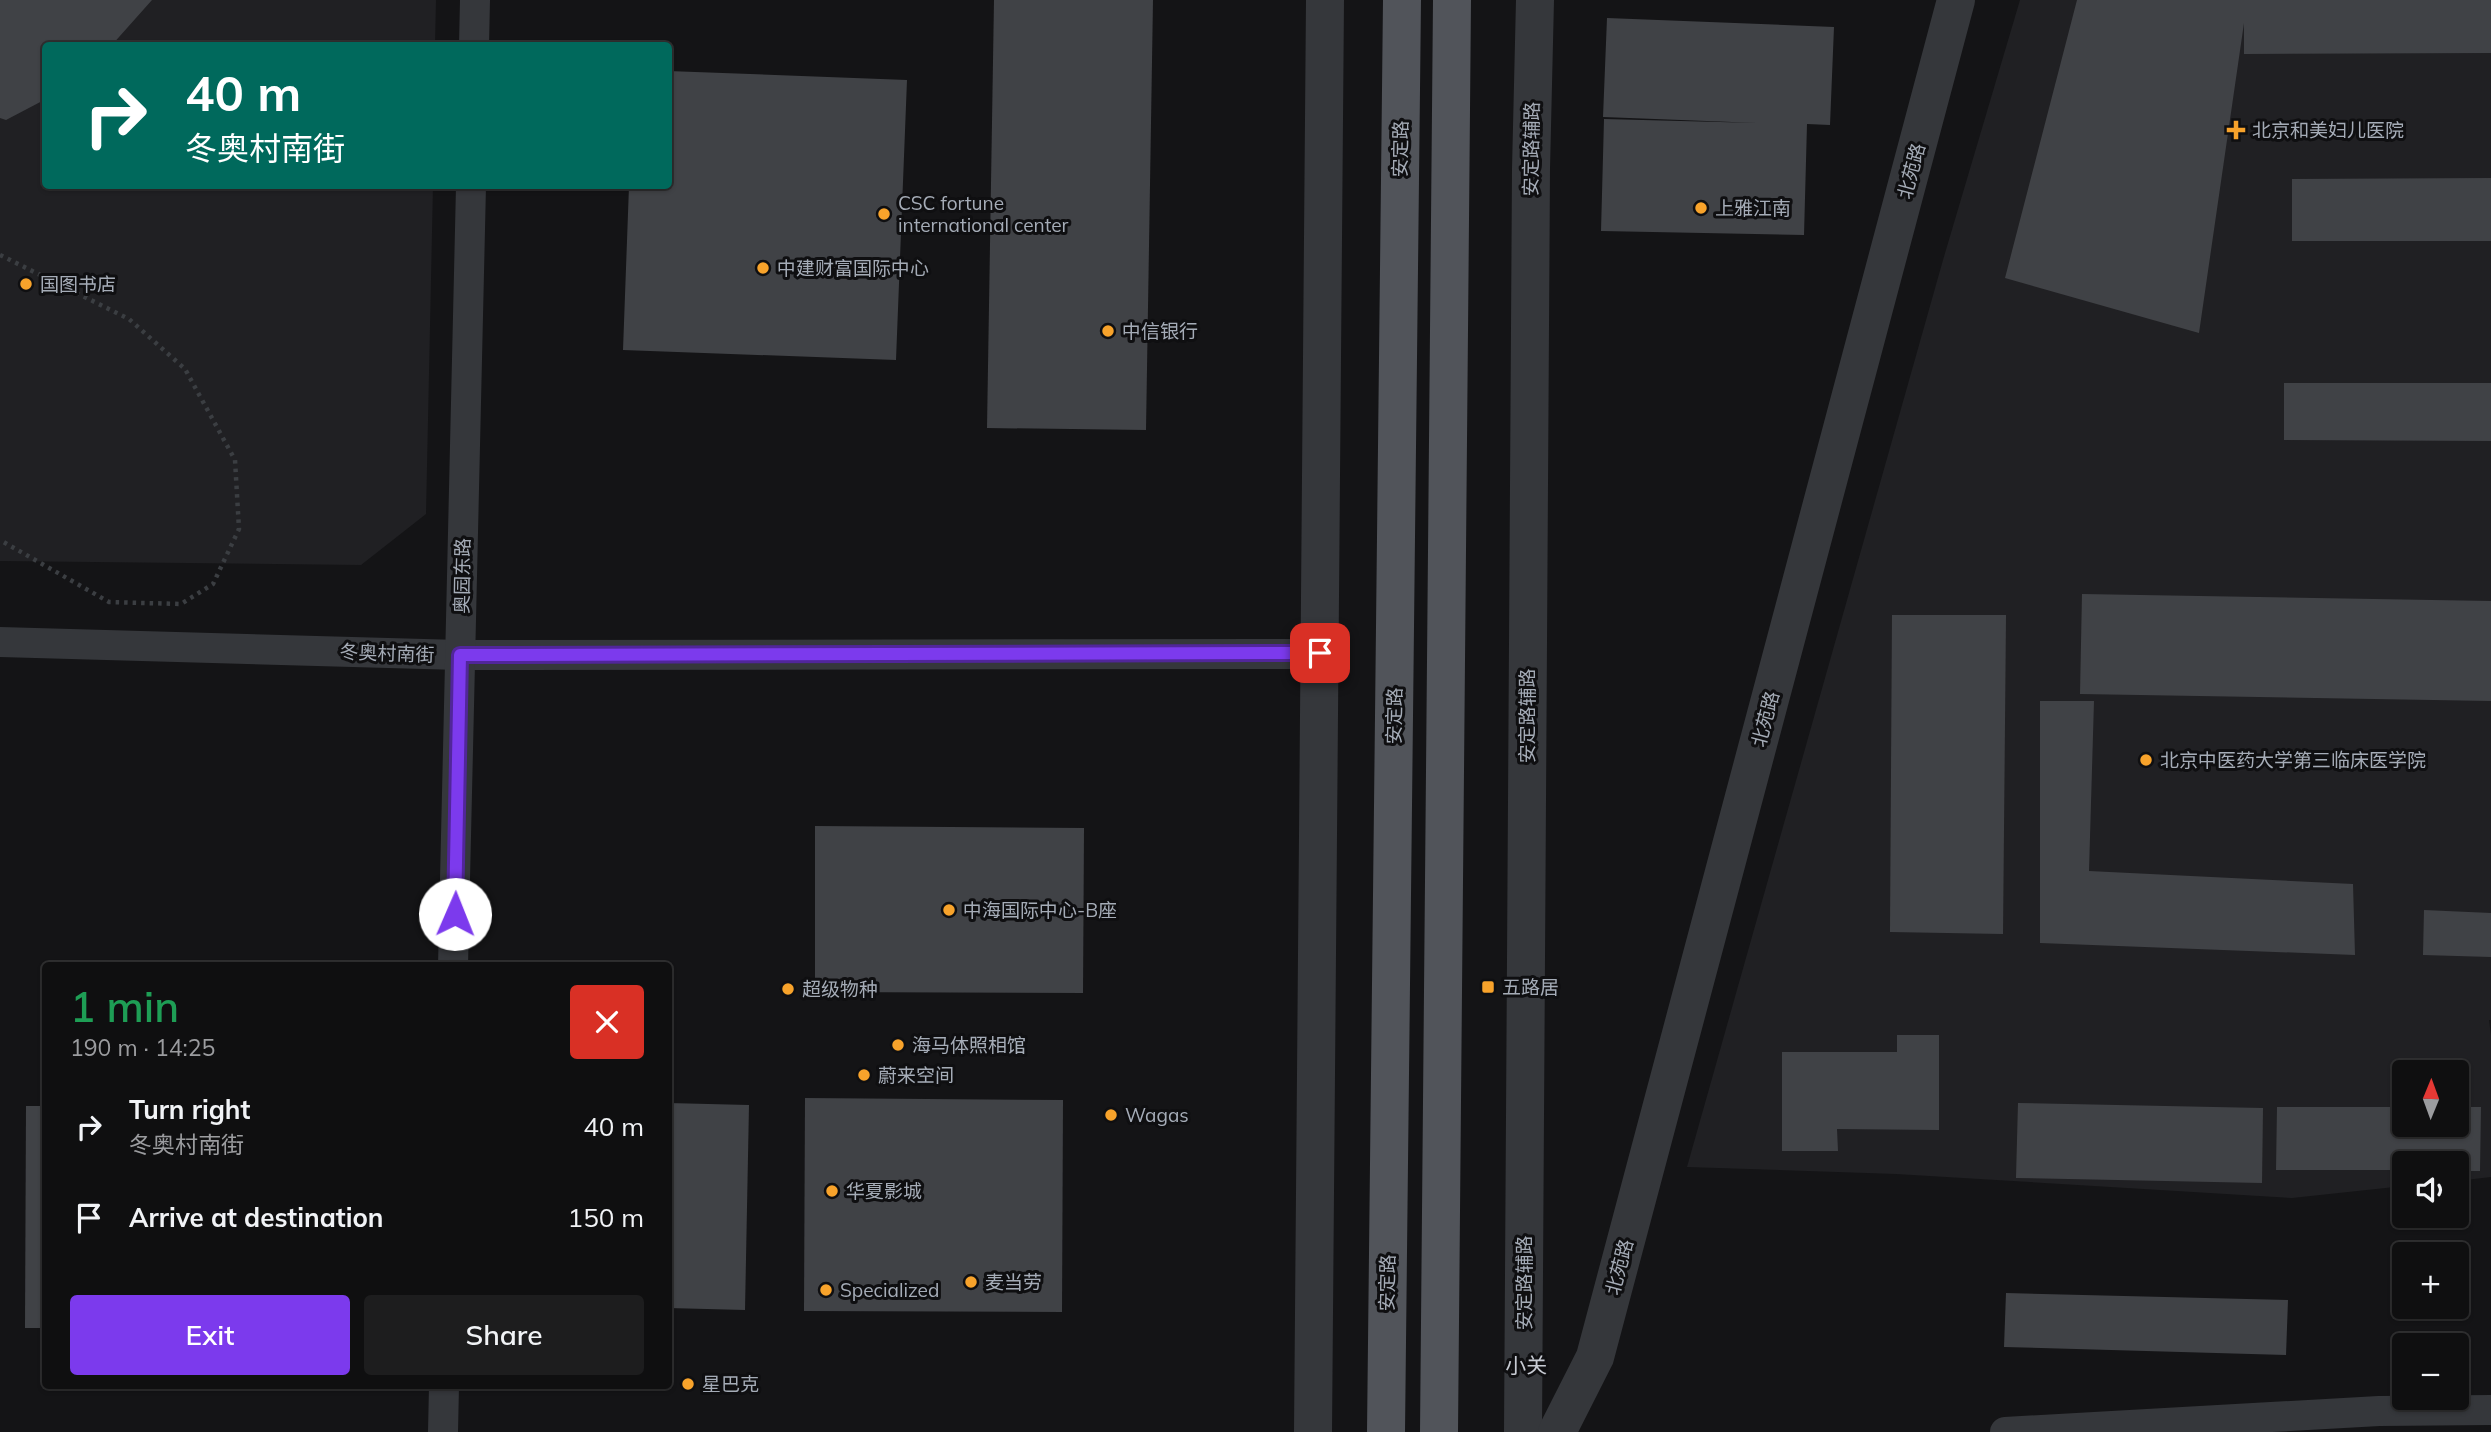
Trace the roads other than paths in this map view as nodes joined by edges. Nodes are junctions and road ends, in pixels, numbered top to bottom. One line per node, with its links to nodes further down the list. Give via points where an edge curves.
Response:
1 (475, 0): 7 (street)
2 (1325, 0): 10 (street)
3 (1402, 0): 17 (main road, 安定路)
4 (1452, 0): 18 (main road)
5 (1535, 0): 19 (street, 安定路辅路)
6 (1956, 0): 20 (street, 北苑路, via 1595,1357)
7 (474, 42)
8 (471, 189): 11 (street, 奥园东路)
9 (0, 642): 11 (street, 冬奥村南街)
10 (1320, 653): 11 (street, 冬奥村南街); 16 (street)
11 (460, 655): 12 (street, 奥园东路)
12 (453, 962)
13 (444, 1389): 15 (street)
14 (2491, 1410): 21 (street, via 2379,1411)
15 (443, 1432)
16 (1313, 1432)
17 (1386, 1432)
18 (1439, 1432)
19 (1523, 1432)
20 (1557, 1432)
21 (2005, 1432)

